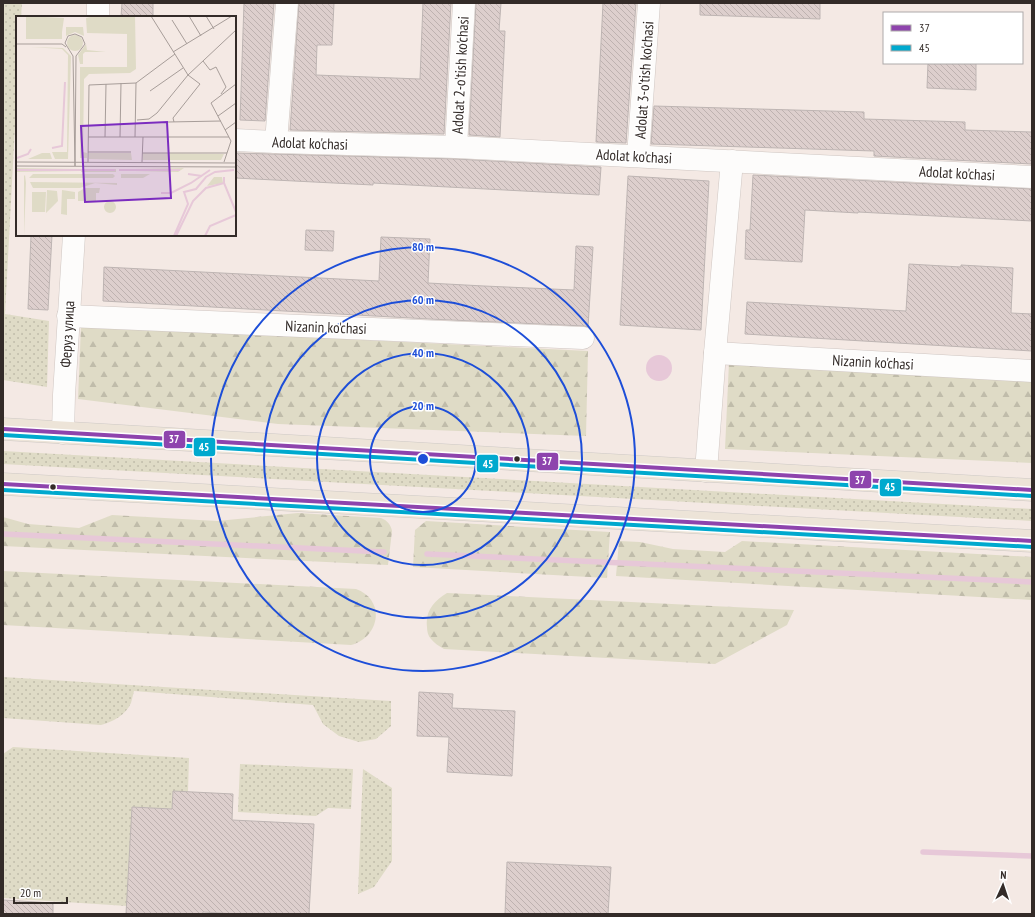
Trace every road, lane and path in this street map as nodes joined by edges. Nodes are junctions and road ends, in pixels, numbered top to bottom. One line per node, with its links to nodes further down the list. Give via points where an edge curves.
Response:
1 (98, 3): 5 (street)
2 (287, 3): 7 (street)
3 (464, 3): 8 (street, Adolat 2-o'tish ko'chasi)
4 (649, 3): 9 (street, Adolat 3-o'tish ko'chasi)
5 (98, 16)
6 (236, 140): 7 (street, Adolat ko'chasi)
7 (276, 142): 8 (street, Adolat ko'chasi)
8 (456, 147): 9 (street, Adolat ko'chasi)
9 (638, 156): 10 (street, Adolat ko'chasi)
10 (732, 161): 11 (street, Adolat ko'chasi); 15 (street)
11 (1032, 177)
12 (74, 236): 13 (street, Феруз улица)
13 (68, 316): 14 (street, Nizanin ko'chasi); 18 (street, Феруз улица)
14 (583, 338)
15 (715, 353): 16 (street, Nizanin ko'chasi); 19 (street)
16 (1032, 371)
17 (3, 429): 18 (highway)
18 (63, 433): 19 (highway)
19 (706, 471): 21 (highway)
20 (3, 484): 22 (highway)
21 (1032, 490)
22 (1032, 541)

